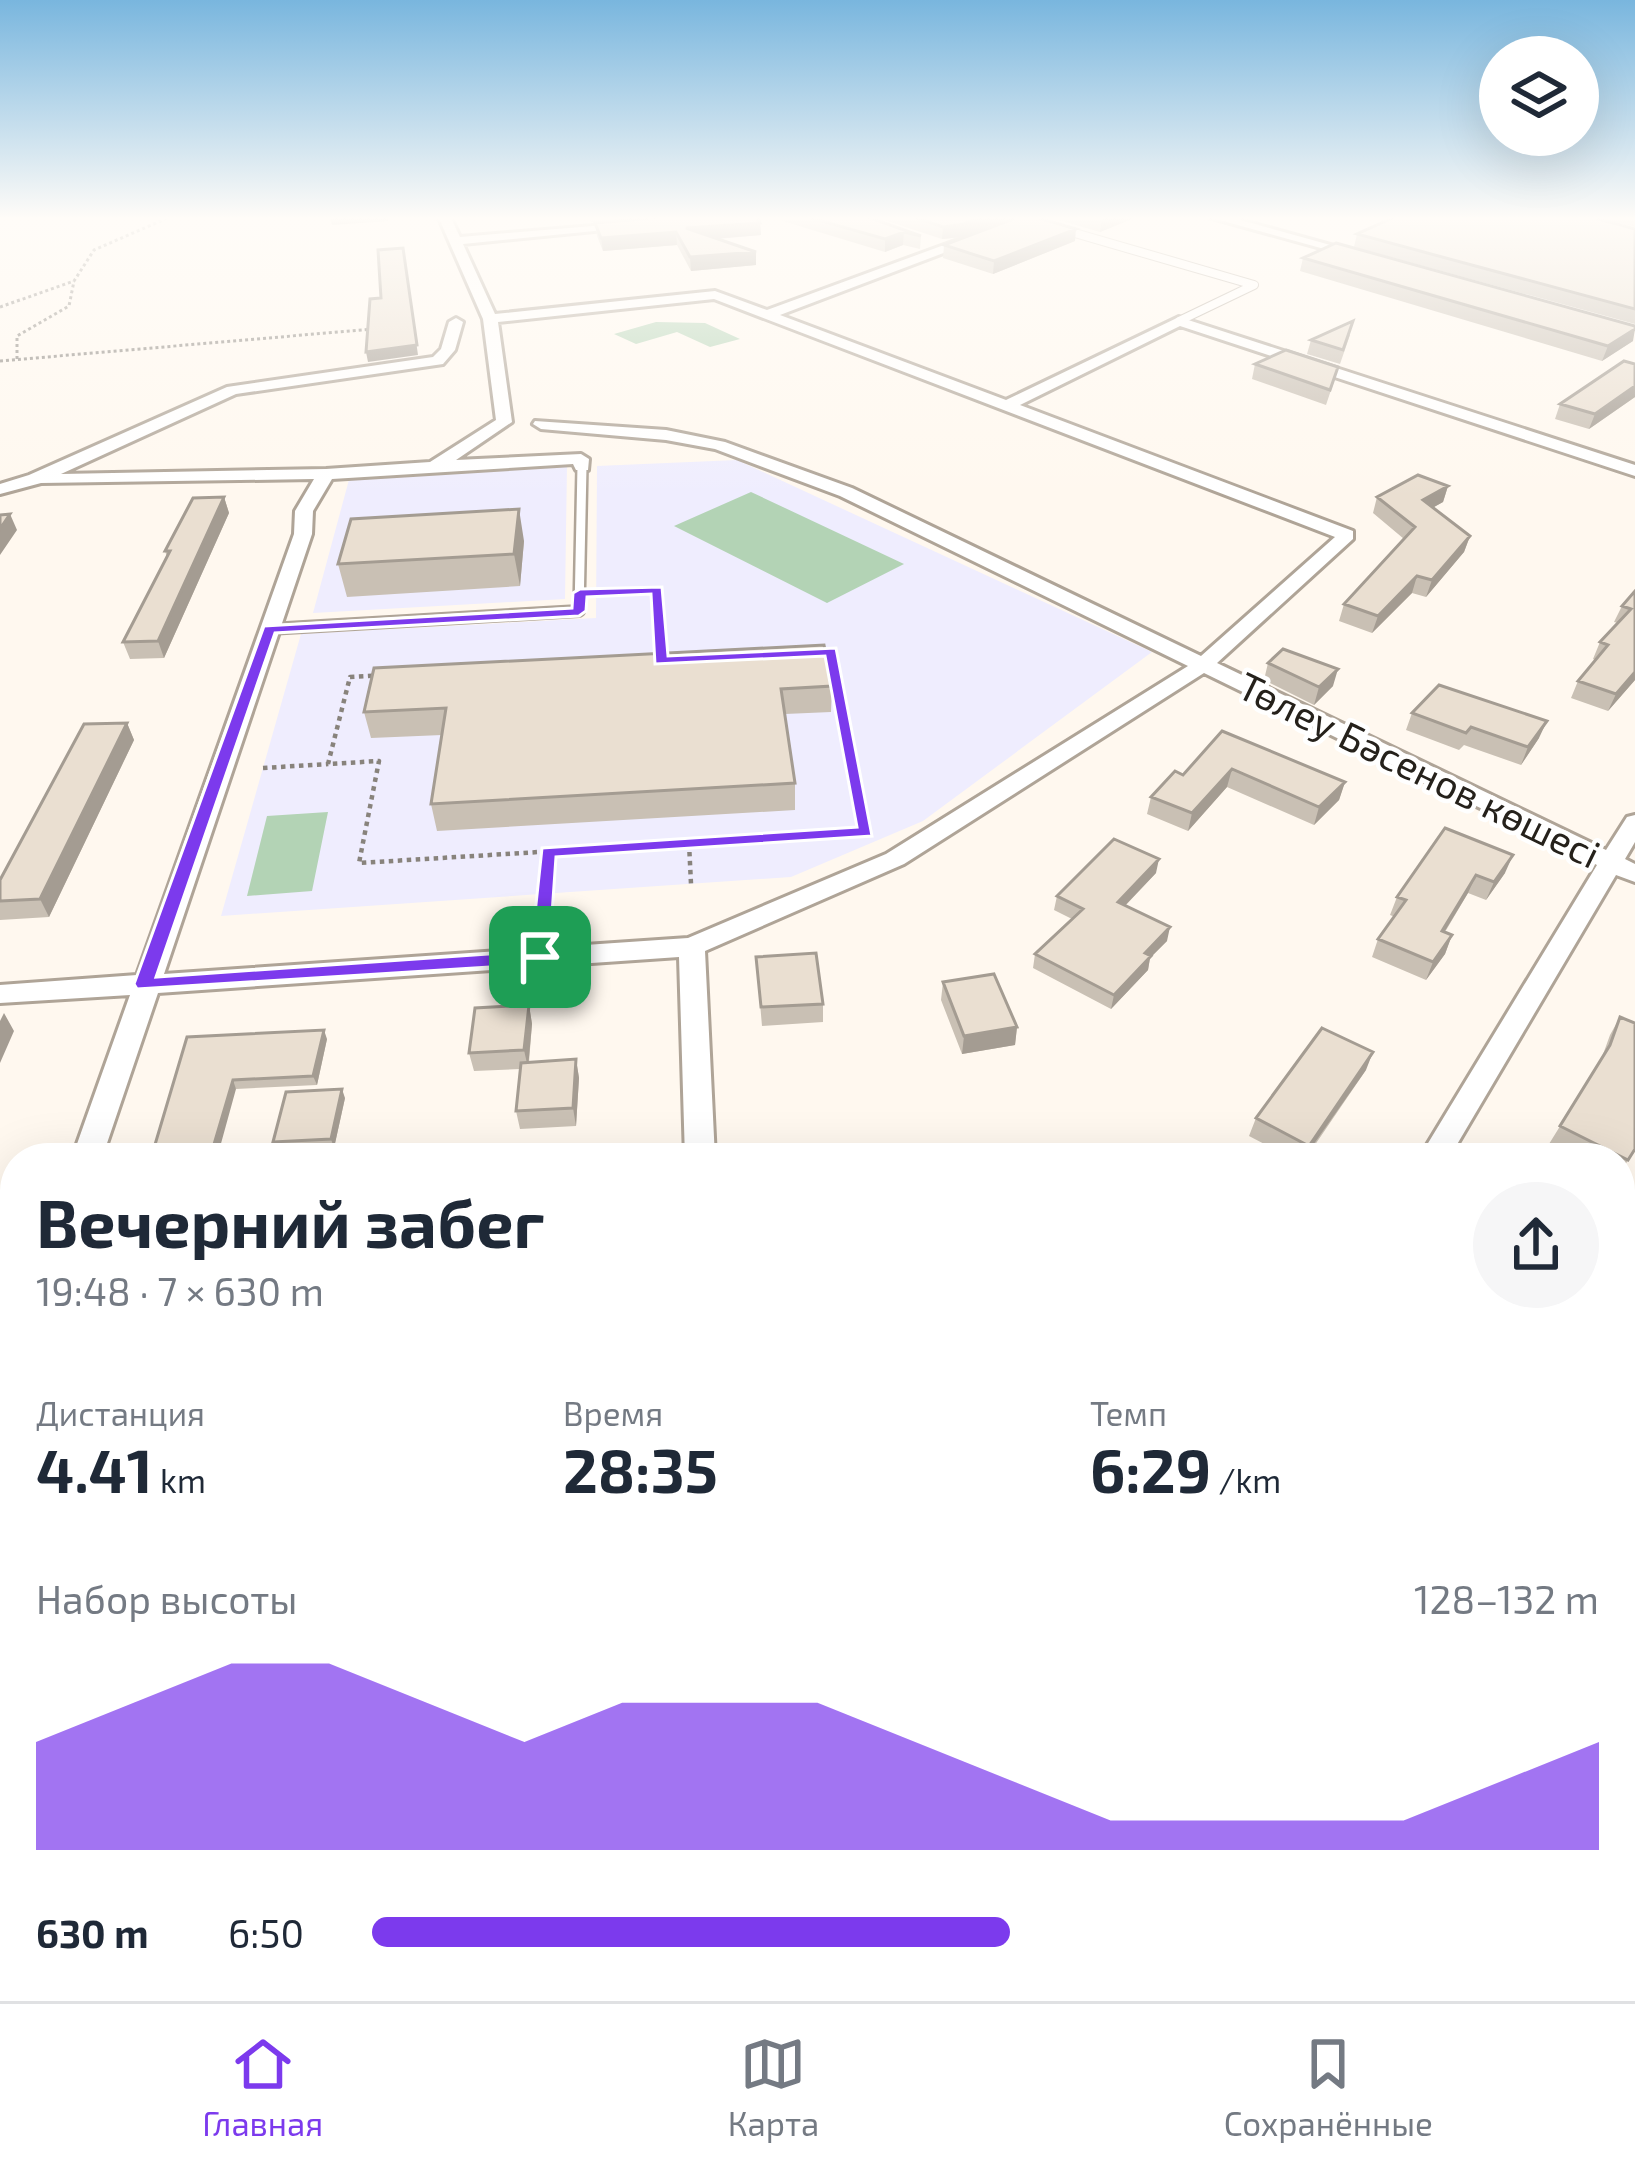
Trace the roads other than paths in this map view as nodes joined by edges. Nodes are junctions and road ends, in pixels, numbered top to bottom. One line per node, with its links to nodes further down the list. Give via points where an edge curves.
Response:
1 (485, 309): 7 (street)
2 (586, 309): 7 (street)
3 (754, 309): 6 (street)
4 (779, 309): 6 (street)
5 (1203, 309): 8 (lane)
6 (766, 314): 10 (street)
7 (490, 320): 11 (street)
8 (1179, 321): 10 (street); 15 (street)
9 (455, 322): 17 (street, via 438,361 232,390)
10 (1007, 406): 20 (street, via 1347,535)
11 (504, 422): 12 (street, Төлеу Бәсенов көшесі); 14 (street)
12 (541, 424): 13 (street); 20 (street, Төлеу Бәсенов көшесі, via 719,445 846,492)
13 (581, 463): 14 (street); 19 (lane, via 579,611)
14 (434, 466): 16 (street)
15 (1635, 470)
16 (326, 474): 17 (street); 19 (street, via 304,512)
17 (35, 479): 18 (street)
18 (0, 489)
19 (269, 629): 24 (street)
20 (1203, 665): 22 (street, Төлеу Бәсенов көшесі); 23 (street, via 895,859)
21 (1635, 822): 22 (street)
22 (1622, 869): 28 (street)
23 (692, 947): 24 (street); 27 (street)
24 (144, 984): 25 (street); 26 (street)
25 (0, 994)
26 (92, 1143)
27 (699, 1143)
28 (1444, 1143)

